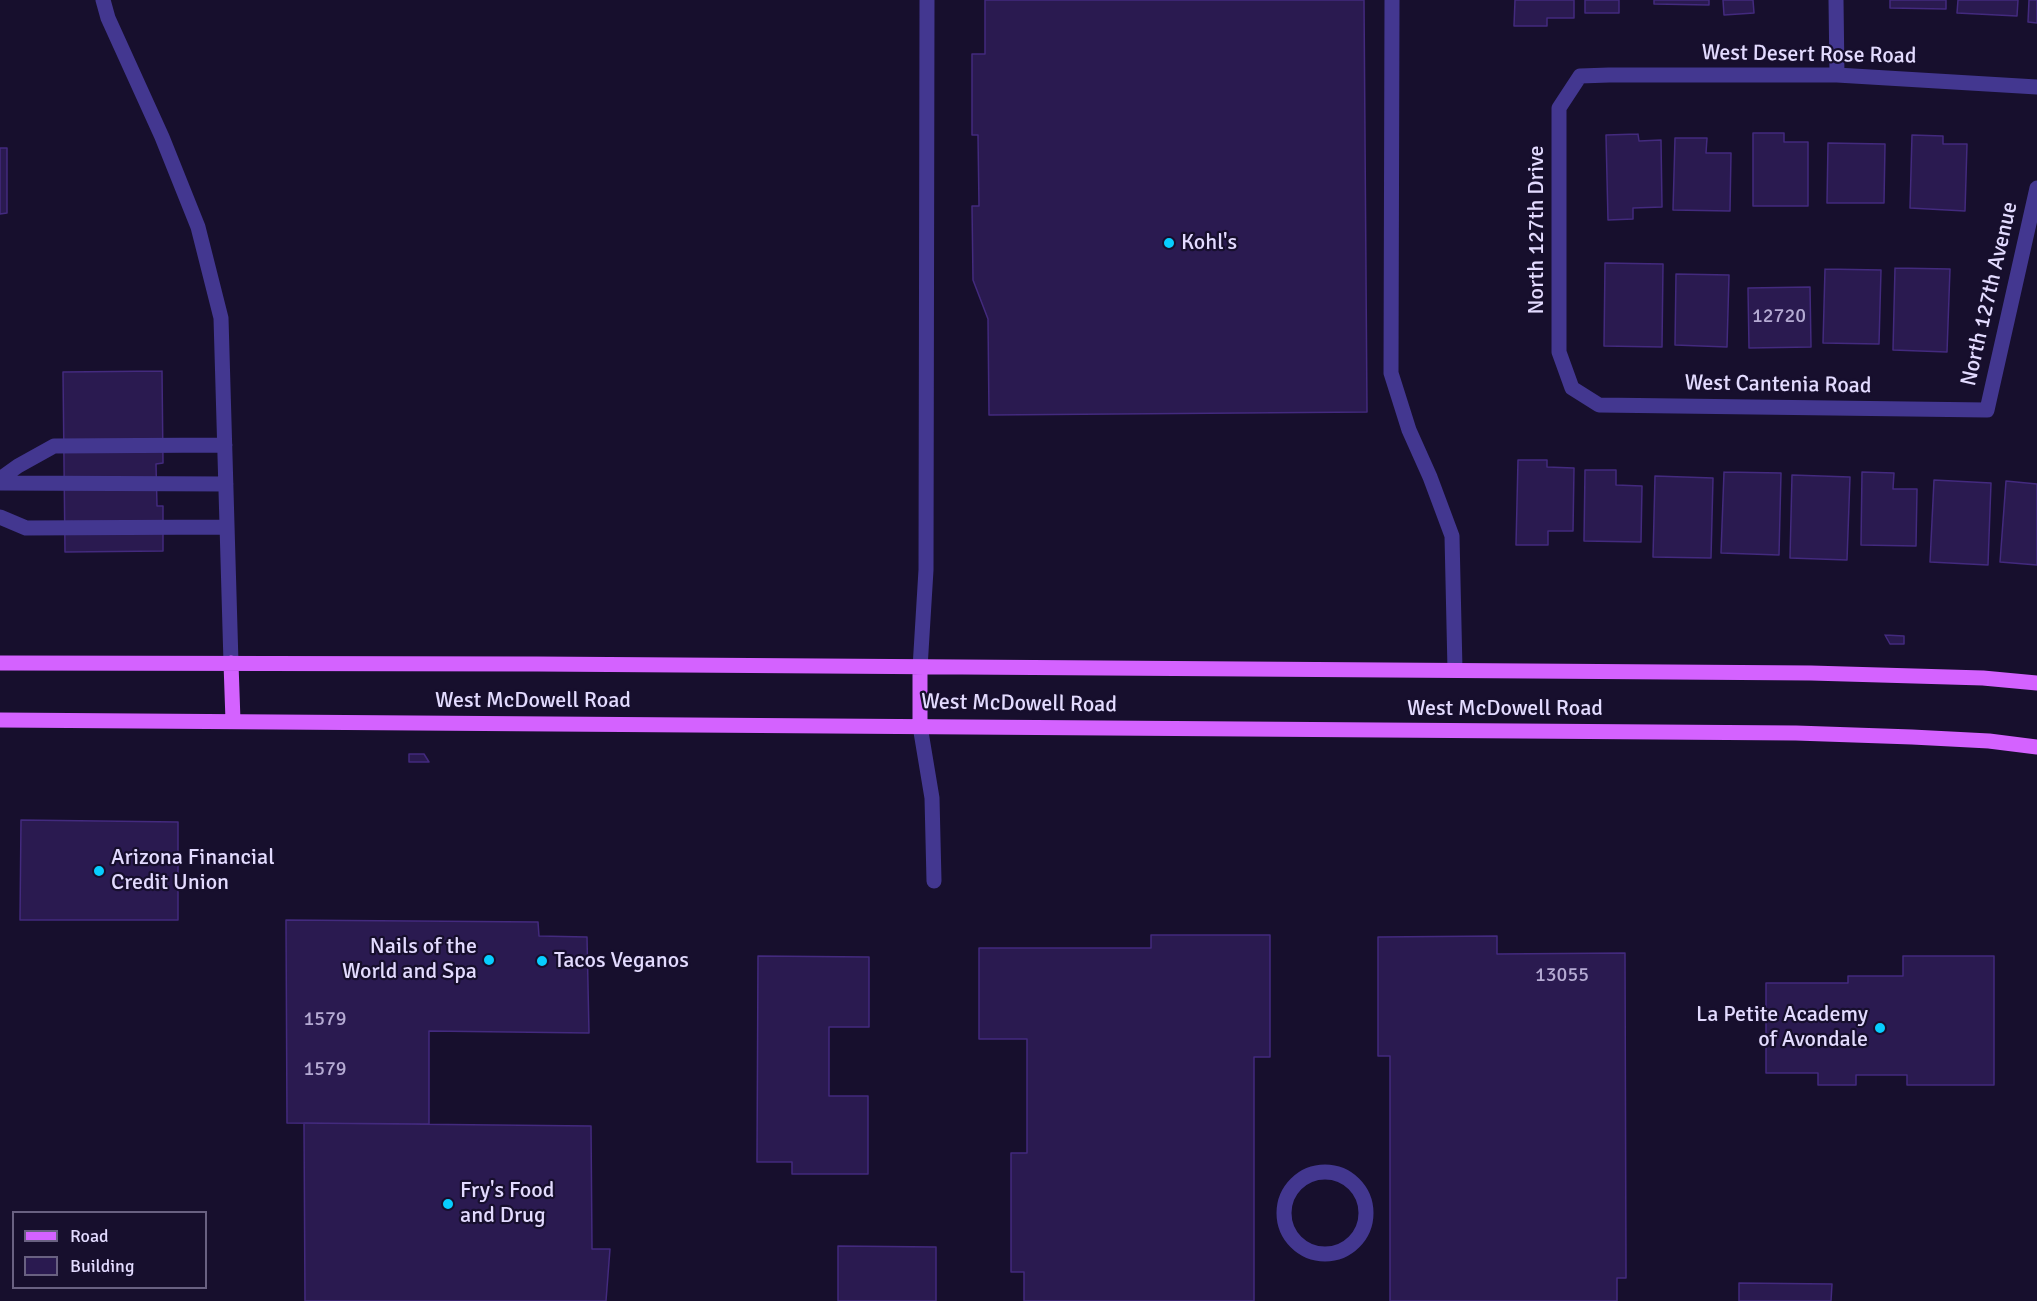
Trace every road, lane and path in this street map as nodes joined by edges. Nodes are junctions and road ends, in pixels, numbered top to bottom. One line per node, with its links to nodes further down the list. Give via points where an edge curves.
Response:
1 (103, 0): 11 (street, via 198,227 221,318)
2 (927, 0): 19 (street, via 926,570)
3 (1392, 0): 20 (street, via 1391,374 1452,536)
4 (1836, 0): 5 (street)
5 (1837, 75): 6 (street, West Desert Rose Road); 7 (street, West Desert Rose Road)
6 (1580, 76): 9 (street, North 127th Drive, via 1559,108 1559,352)
7 (2037, 87)
8 (2037, 188): 10 (street, North 127th Avenue)
9 (1572, 388): 10 (street, West Cantenia Road, via 1599,405)
10 (1987, 410)
11 (225, 445): 12 (street, via 54,446); 14 (street)
12 (0, 478)
13 (0, 483): 14 (street)
14 (226, 484): 16 (street)
15 (0, 517): 16 (street, via 26,528)
16 (227, 527): 18 (street)
17 (0, 663): 18 (main road, West McDowell Road)
18 (231, 663): 19 (main road, West McDowell Road); 23 (main road)
19 (920, 668): 20 (main road, West McDowell Road); 24 (main road)
20 (1455, 670): 21 (main road, West McDowell Road, via 1905,674)
21 (2037, 683)
22 (0, 720): 23 (main road, West McDowell Road)
23 (233, 721): 24 (main road, West McDowell Road)
24 (920, 726): 25 (main road, West McDowell Road, via 1796,733 1923,737); 26 (street, via 932,798)
25 (2037, 747)
26 (934, 881)
27 (1365, 1222): 27 (street, via 1366,1208 1355,1185 1331,1173 1305,1177 1294,1186 1284,1212 1292,1238 1315,1253 1341,1251 1352,1244)

